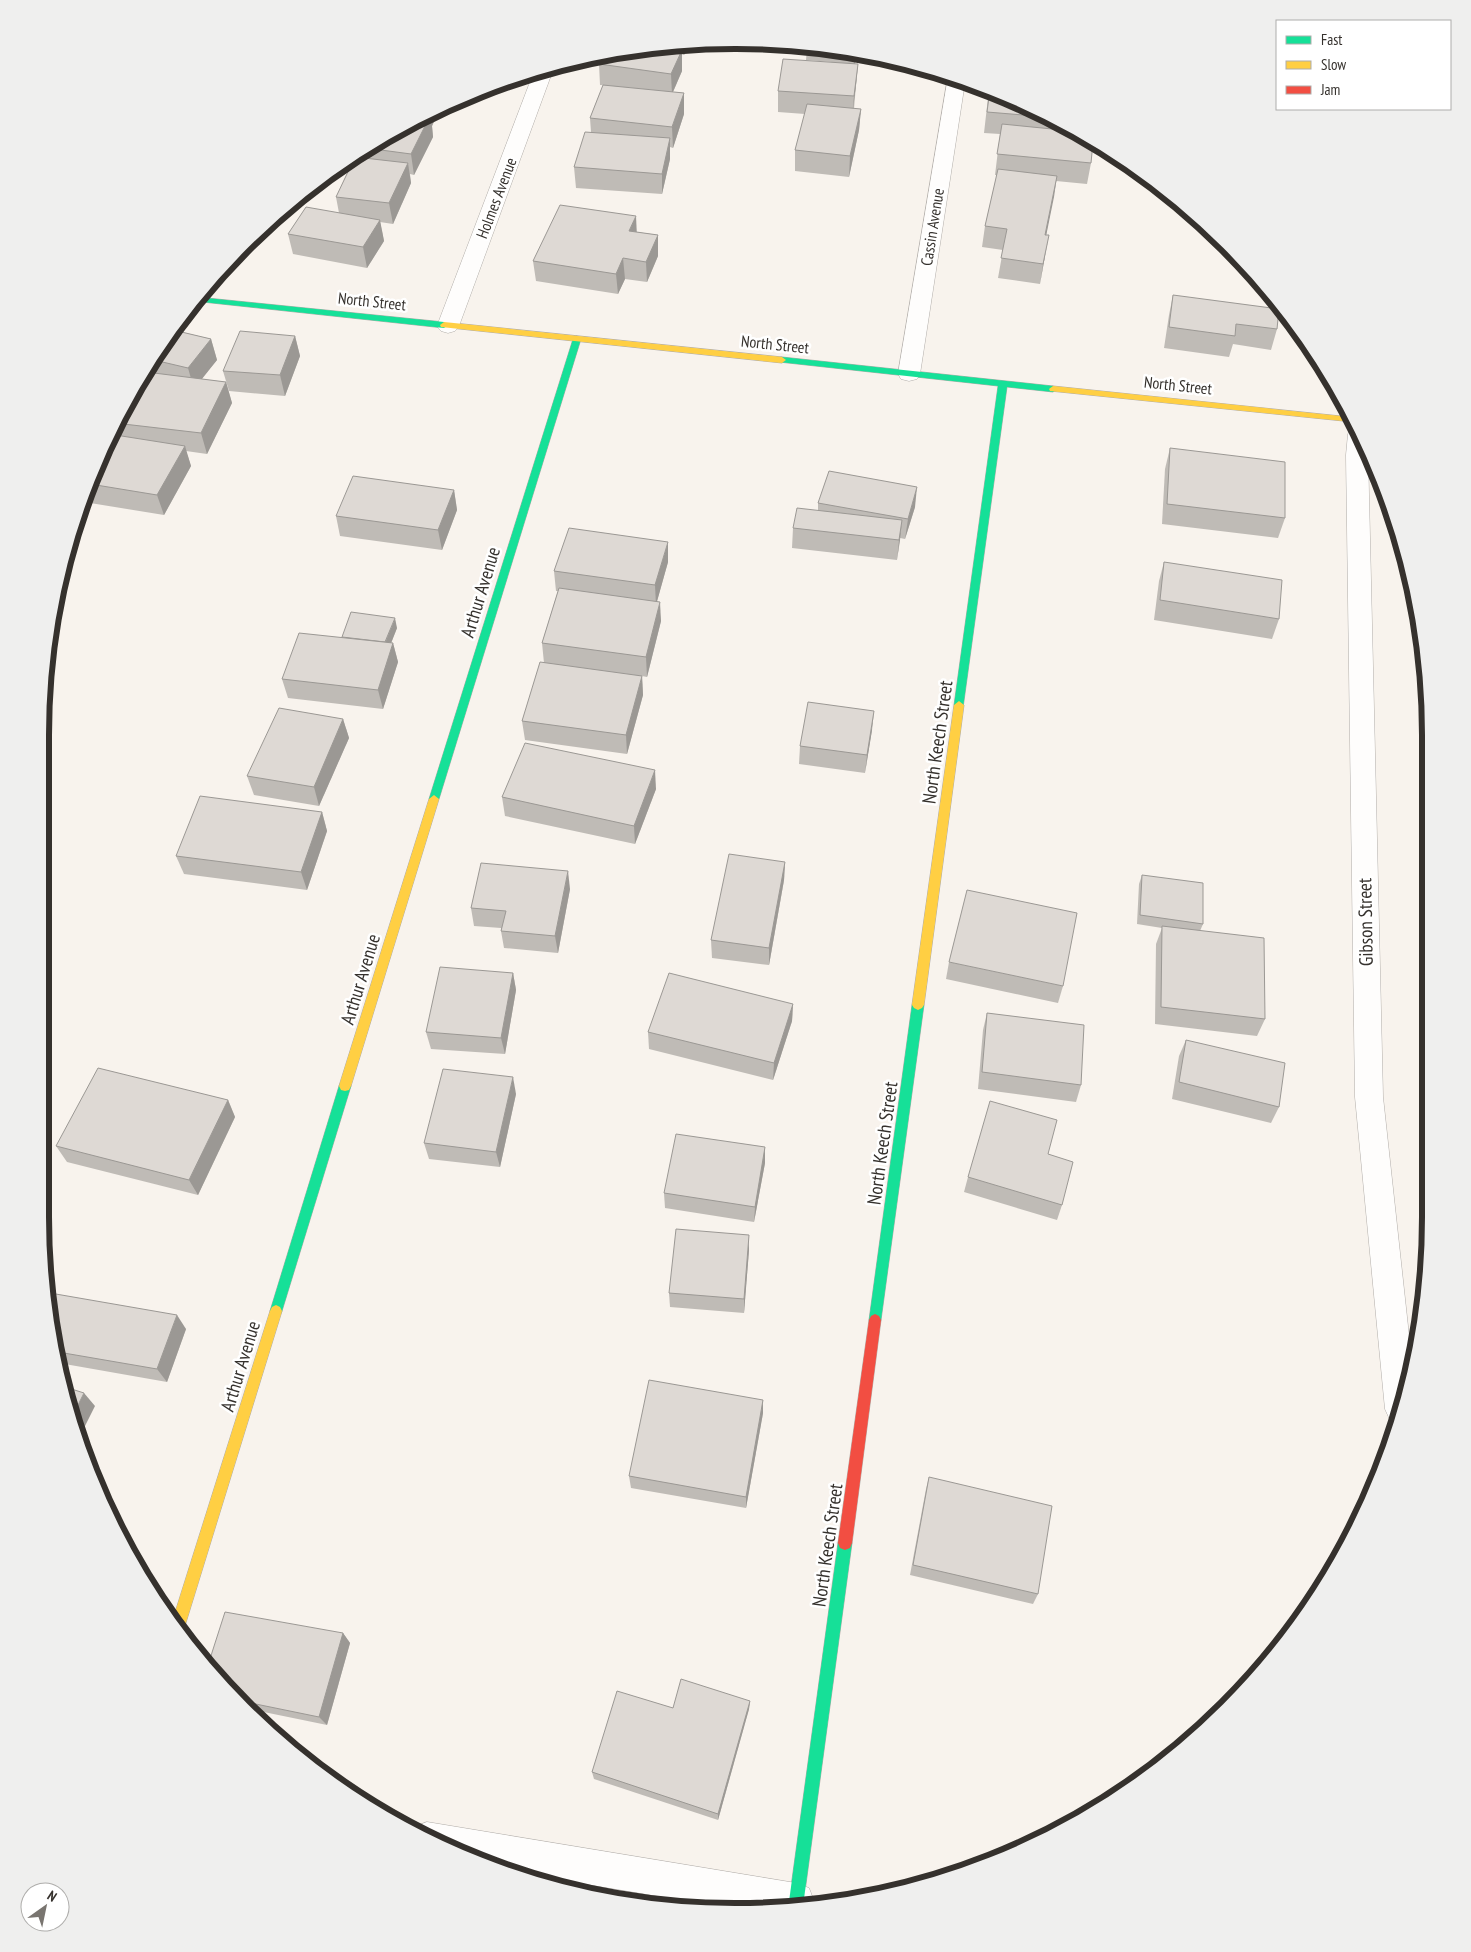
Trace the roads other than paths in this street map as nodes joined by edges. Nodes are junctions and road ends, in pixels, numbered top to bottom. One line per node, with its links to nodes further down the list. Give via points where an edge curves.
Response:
1 (541, 77): 4 (street, Holmes Avenue)
2 (955, 85): 6 (street, Cassin Avenue)
3 (205, 300): 4 (street, North Street)
4 (448, 326): 5 (street, North Street)
5 (577, 339): 6 (street, North Street); 11 (street, Arthur Avenue)
6 (909, 374): 7 (street, North Street)
7 (1004, 384): 8 (street, North Street); 13 (street, North Keech Street)
8 (1344, 419)
9 (1358, 447): 10 (street, Gibson Street, via 1368,1097)
10 (1399, 1393)
11 (180, 1620)
12 (463, 1846): 14 (street)
13 (796, 1900)
14 (782, 1902)

